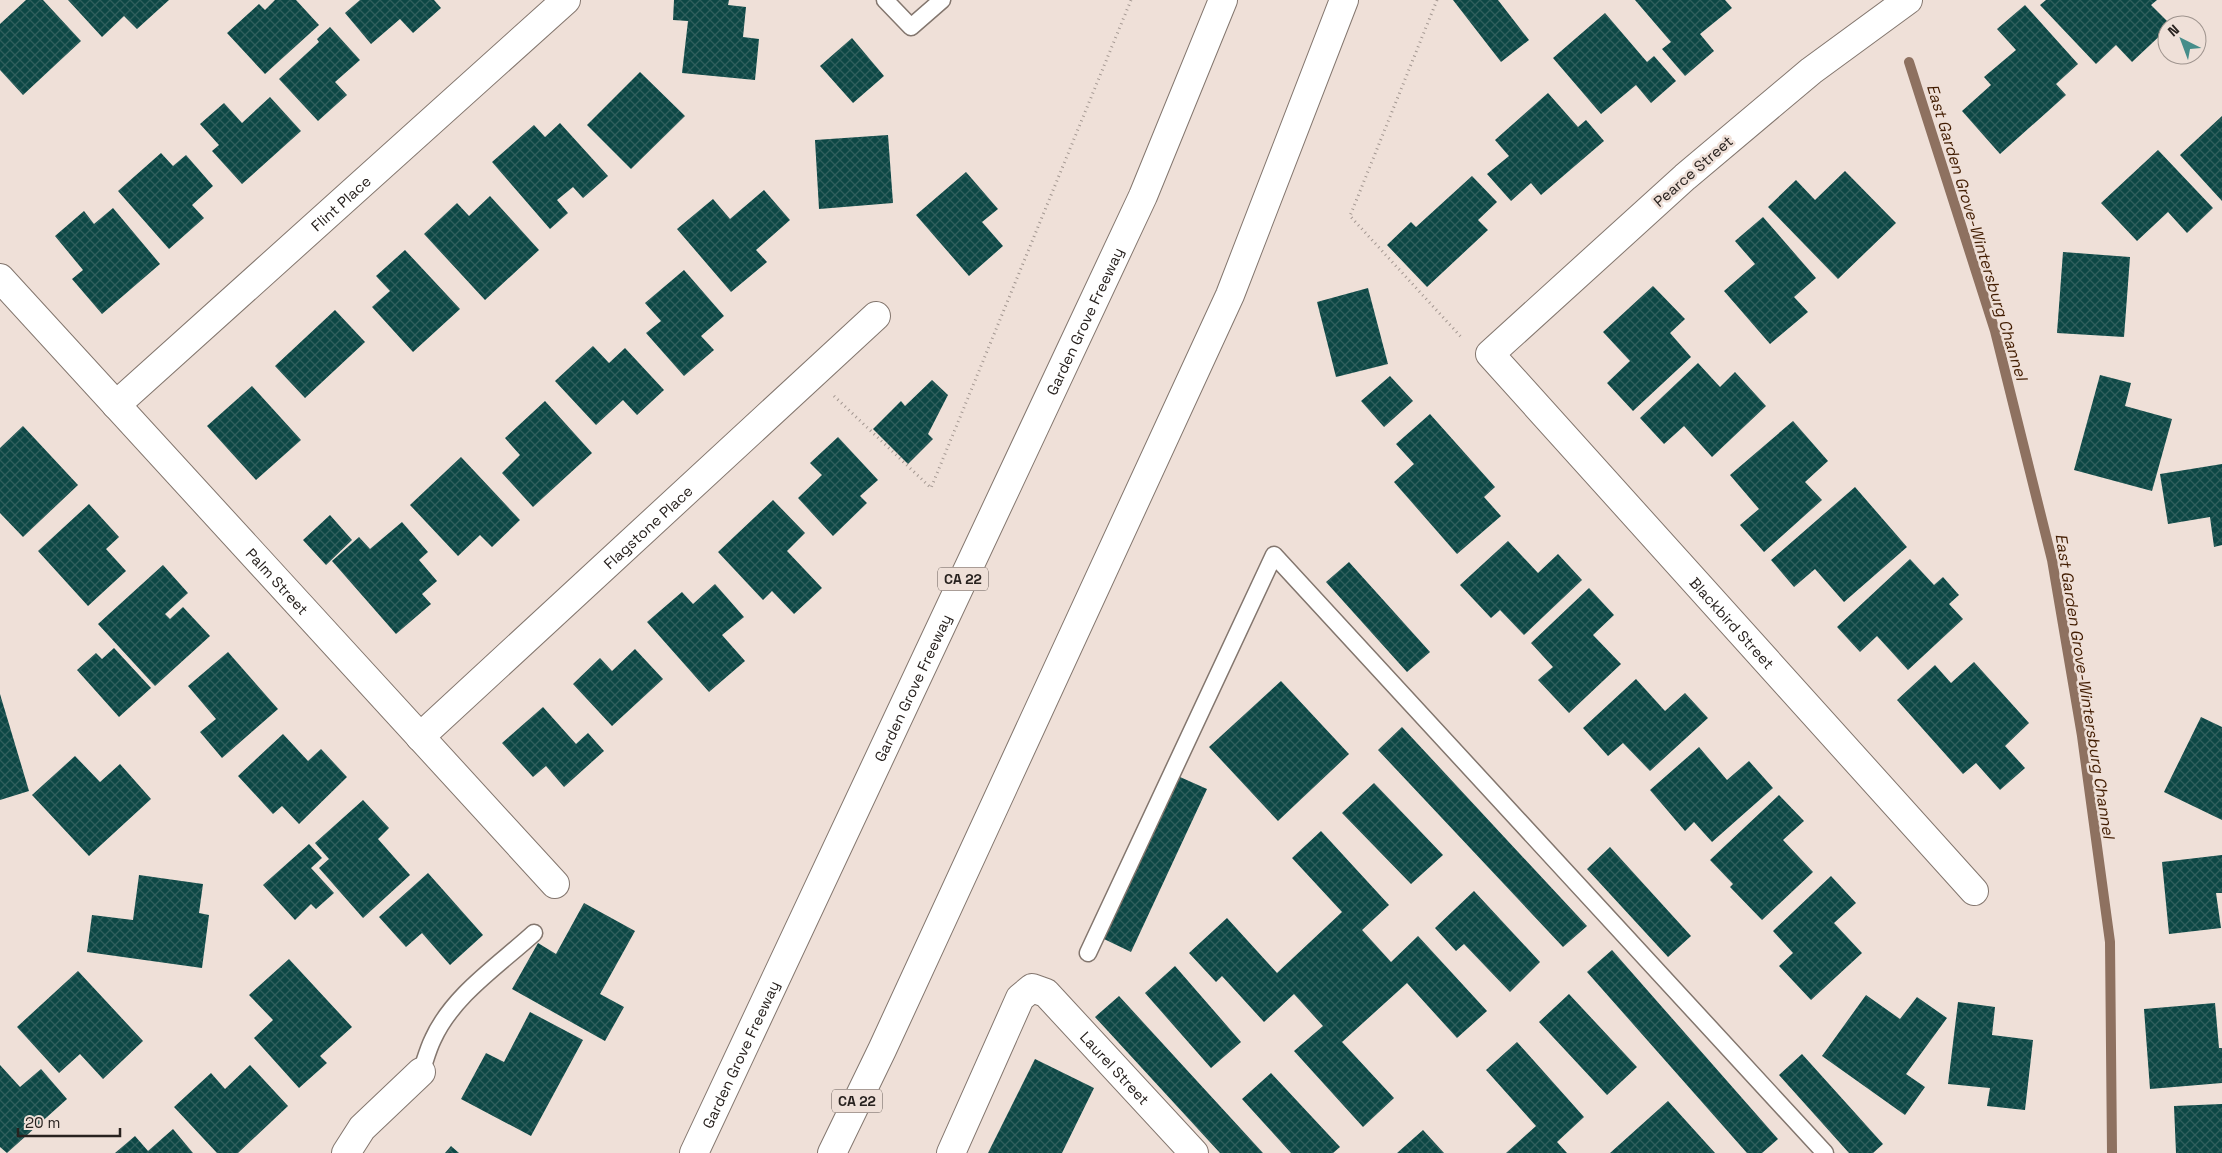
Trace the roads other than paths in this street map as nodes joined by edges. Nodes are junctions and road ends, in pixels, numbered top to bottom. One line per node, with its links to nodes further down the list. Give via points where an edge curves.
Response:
1 (566, 0): 10 (main road, Flint Place)
2 (885, 0): 3 (lane, via 910,27)
3 (942, 0)
4 (1223, 0): 19 (main road, Garden Grove Freeway / CA 22, via 1143,196)
5 (1344, 0): 16 (main road, CA 22, via 1230,296)
6 (1908, 0): 9 (main road, Pearce Street, via 1811,71 1684,177)
7 (0, 278): 10 (main road, Palm Street)
8 (876, 316): 11 (main road, Flagstone Place)
9 (1490, 354): 13 (main road, Blackbird Street)
10 (116, 405): 11 (main road, Palm Street)
11 (420, 737): 12 (main road, Palm Street)
12 (555, 884)
13 (1974, 891)
14 (534, 933): 17 (lane, via 448,1014 433,1038)
15 (1088, 953): 24 (lane, via 1274,555)
16 (882, 1050): 20 (main road, CA 22); 21 (main road)
17 (421, 1072): 18 (main road, via 362,1128)
18 (346, 1153)
19 (694, 1153)
20 (832, 1153)
21 (846, 1153)
22 (951, 1153): 23 (main road, Laurel Street, via 1020,998 1032,988 1046,993)
23 (1194, 1153)
24 (1825, 1153)

